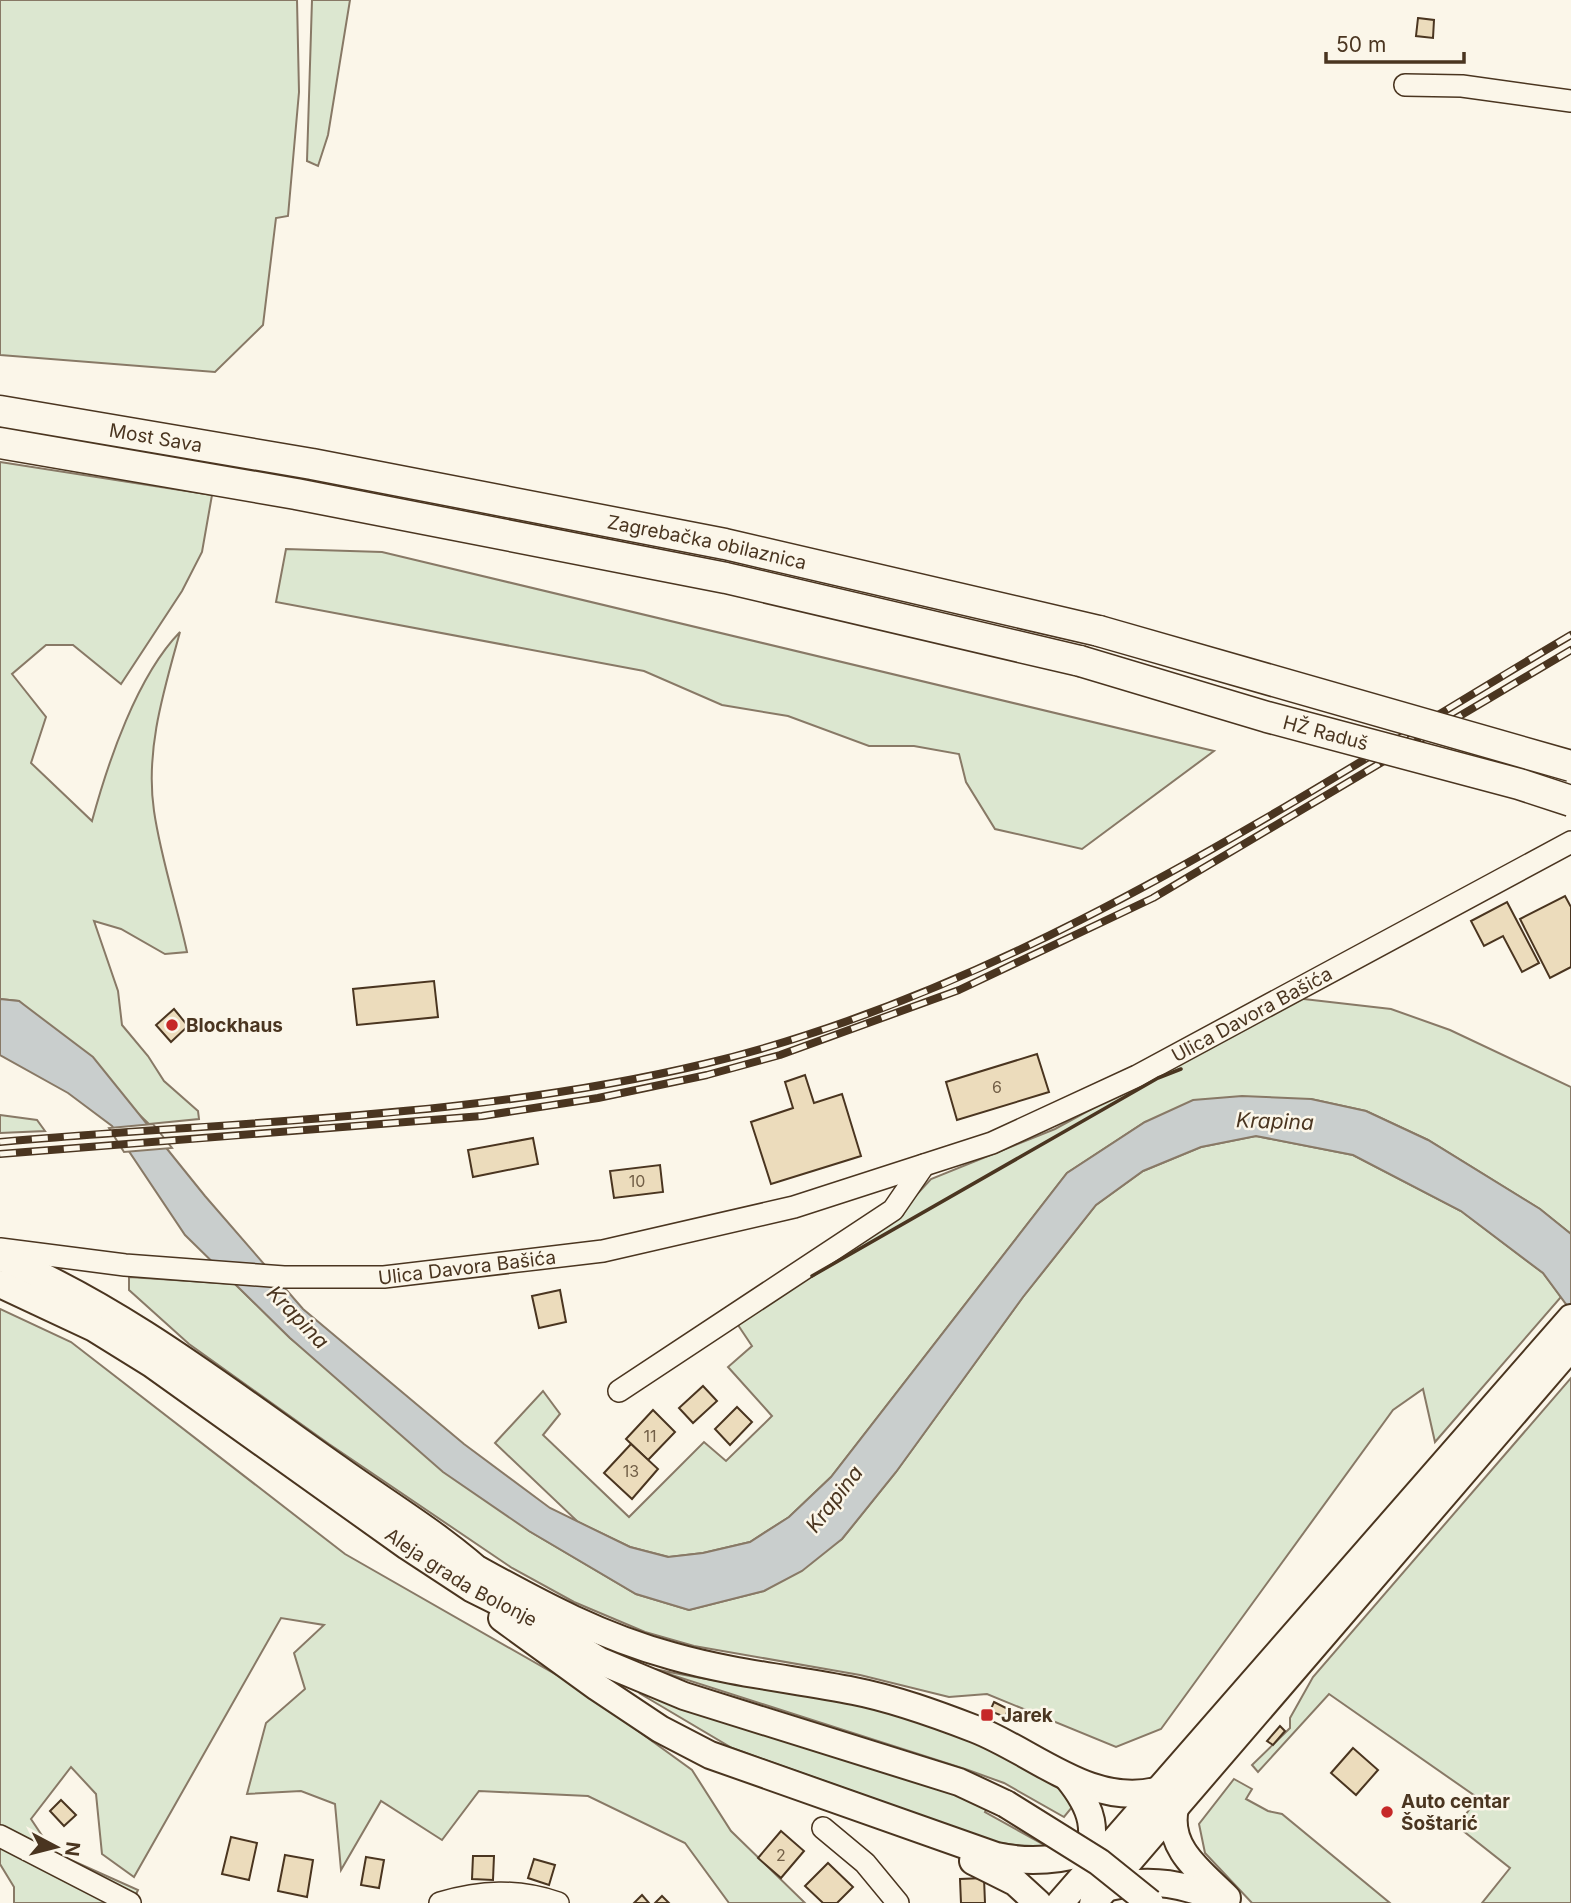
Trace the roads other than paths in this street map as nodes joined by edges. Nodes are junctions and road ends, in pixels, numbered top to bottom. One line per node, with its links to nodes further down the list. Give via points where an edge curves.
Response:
1 (1405, 85): 2 (street, via 1462,86)
2 (1571, 100)
3 (0, 411): 5 (highway, Most Sava)
4 (0, 443): 6 (highway, Most Sava)
5 (312, 464): 7 (highway, Zagrebačka obilaznica, via 725,544)
6 (296, 495): 8 (highway, Zagrebačka obilaznica, via 726,578)
7 (1099, 631): 9 (highway, HŽ Raduš, bridge)
8 (1080, 661): 10 (highway, HŽ Raduš, bridge)
9 (1571, 766)
10 (1571, 801)
11 (1571, 842): 12 (street, Ulica Davora Bašića, via 1137,1076 992,1143)
12 (924, 1165): 13 (street, Ulica Davora Bašića, via 793,1207 603,1251 384,1277 134,1266); 18 (street, via 893,1210)
13 (0, 1249)
14 (0, 1257): 20 (main road, Aleja grada Bolonje, via 159,1345 239,1398)
15 (0, 1284): 20 (main road, Aleja grada Bolonje, via 94,1328 152,1364 407,1546)
16 (1571, 1318): 19 (main road)
17 (1571, 1347): 19 (main road)
18 (618, 1391)
19 (1458, 1463): 22 (main road)
20 (475, 1579): 21 (main road, via 611,1637 674,1657 907,1704 1006,1743); 24 (main road, via 506,1622 660,1729 710,1755); 32 (main road, Aleja grada Bolonje, bridge, via 568,1643 631,1676 929,1771 1006,1804 1099,1862)
21 (1067, 1777): 22 (main road, via 1091,1788); 26 (main road, via 1090,1812)
22 (1167, 1804): 26 (main road); 26 (main road); 34 (main road, via 1182,1852)
23 (823, 1828): 30 (street, via 865,1863)
24 (929, 1831): 26 (main road, via 996,1856 1066,1858); 31 (main road, via 947,1848 1015,1882)
25 (0, 1836): 27 (street)
26 (1096, 1885): 33 (main road, via 1177,1884)
27 (130, 1903)
28 (440, 1903): 29 (street, via 506,1891)
29 (558, 1903)
30 (898, 1903)
31 (1038, 1903)
32 (1150, 1903)
33 (1225, 1903)
34 (1231, 1903)

